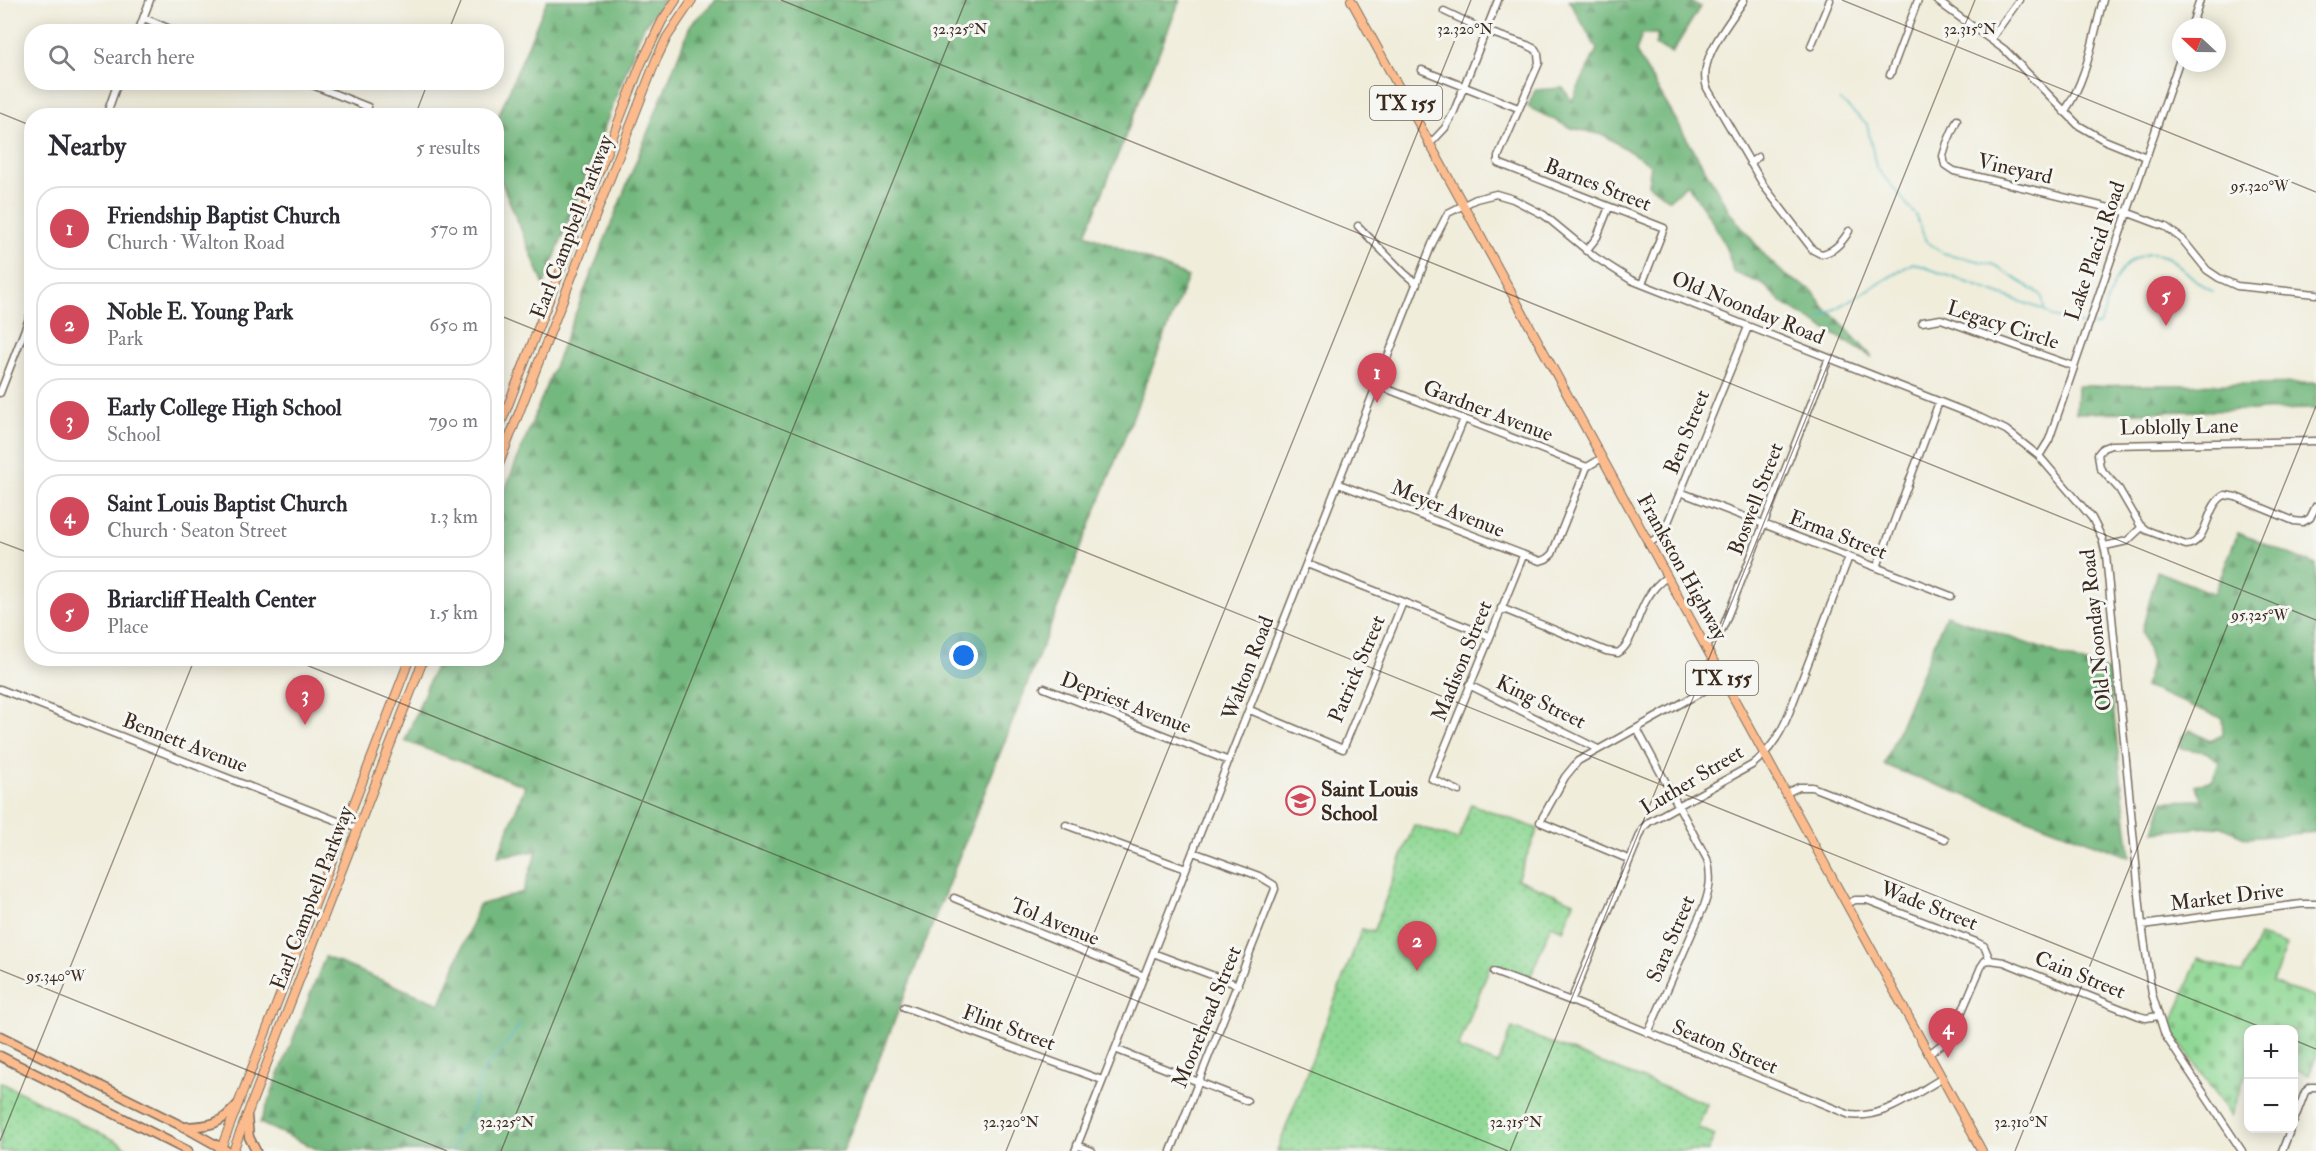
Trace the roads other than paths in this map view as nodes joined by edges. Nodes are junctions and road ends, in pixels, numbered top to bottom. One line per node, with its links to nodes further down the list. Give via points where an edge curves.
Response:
1 (150, 0): 14 (street)
2 (676, 0): 20 (main road, Earl Campbell Parkway)
3 (692, 0): 22 (main road, Earl Campbell Parkway)
4 (1350, 0): 34 (main road, Frankston Highway / TX 155)
5 (1498, 0): 18 (street)
6 (1744, 0): 37 (street, via 1708,57 1704,74 1708,91)
7 (1830, 0): 21 (street)
8 (1918, 0): 25 (street)
9 (1936, 0): 19 (street)
10 (2019, 0): 19 (street)
11 (2103, 0): 32 (street, via 2083,73)
12 (2200, 0): 15 (street)
13 (1444, 11): 18 (street)
14 (144, 18): 16 (street); 17 (street)
15 (2194, 18)
16 (141, 24)
17 (158, 24)
18 (1486, 30): 26 (street); 31 (street, via 1527,45 1538,54 1539,63)
19 (1991, 39): 32 (street)
20 (649, 45): 22 (main road); 55 (main road, Earl Campbell Parkway)
21 (1811, 46)
22 (660, 51): 58 (main road, Earl Campbell Parkway)
23 (1422, 70): 26 (street)
24 (2175, 72): 36 (street, Lake Placid Road)
25 (1890, 75)
26 (1464, 87): 31 (street); 34 (street, via 1449,121)
27 (115, 90): 30 (street)
28 (325, 90): 29 (street)
29 (368, 107)
30 (109, 108)
31 (1518, 108): 39 (street, Barnes Street, via 1498,163)
32 (2064, 112): 36 (street, via 2104,140)
33 (1958, 120): 40 (street, Vineyard, via 1943,156 1948,168)
34 (1429, 145): 38 (main road, Frankston Highway / TX 155)
35 (1758, 157): 37 (street)
36 (2146, 157): 40 (street, Lake Placid Road)
37 (1750, 163): 42 (street, via 1817,253 1830,252)
38 (1463, 205): 43 (street, Old Noonday Road, via 1491,194 1507,197 1551,220); 44 (street, Walton Road, via 1444,219); 62 (main road, Frankston Highway / TX 155)
39 (1609, 207): 43 (street); 45 (street, Barnes Street, via 1664,228)
40 (2126, 212): 46 (street, via 2175,232 2207,270 2225,282); 51 (street, Lake Placid Road)
41 (1358, 226): 44 (street)
42 (1849, 231)
43 (1587, 250): 45 (street, Old Noonday Road, via 1616,272)
44 (1417, 284): 52 (street, Walton Road)
45 (1642, 284): 48 (street, Old Noonday Road)
46 (2316, 294)
47 (1922, 322): 51 (street, Legacy Circle, via 1941,320)
48 (1748, 327): 50 (street, Old Noonday Road); 65 (street, Ben Street)
49 (24, 331): 53 (street)
50 (1829, 358): 54 (street, Old Noonday Road); 68 (street, Boswell Street)
51 (2073, 366): 61 (street, Lake Placid Road, via 2049,440)
52 (1377, 385): 56 (street, Gardner Avenue); 64 (street, Walton Road)
53 (0, 393)
54 (1939, 402): 61 (street, Old Noonday Road, via 2006,430); 75 (street)
55 (504, 418)
56 (1464, 419): 63 (street, Gardner Avenue); 67 (street)
57 (504, 438): 58 (main road)
58 (509, 440): 60 (main road, Earl Campbell Parkway)
59 (2316, 441): 69 (street, Loblolly Lane, via 2106,446 2098,454 2100,468 2119,489)
60 (504, 452)
61 (2039, 456): 71 (street, Old Noonday Road, via 2092,518)
62 (1602, 458): 63 (street); 70 (main road, Frankston Highway / TX 155)
63 (1587, 467): 72 (street, Meyer Avenue, via 1552,554 1540,561)
64 (1339, 484): 67 (street, Meyer Avenue); 74 (street, Walton Road)
65 (1680, 492): 68 (street, Erma Street); 70 (street, Ben Street, via 1664,531)
66 (2316, 506): 69 (street, via 2310,518 2299,522 2225,495 2215,502 2199,538 2190,545)
67 (1423, 516): 72 (street, Meyer Avenue)
68 (1765, 524): 73 (street, Erma Street); 81 (street, Boswell Street, via 1721,631)
69 (2142, 527): 71 (street, via 2127,541)
70 (1648, 544): 76 (main road, Frankston Highway / TX 155)
71 (2105, 546): 106 (street, Old Noonday Road)
72 (1523, 556): 79 (street, Madison Street)
73 (1849, 557): 75 (street, Erma Street); 91 (street, Luther Street, via 1785,722)
74 (1307, 564): 78 (street); 88 (street, Walton Road)
75 (1877, 567): 77 (street, Erma Street)
76 (1667, 577): 79 (street, via 1648,595 1628,641 1618,653); 81 (main road, Frankston Highway / TX 155)
77 (1951, 596)
78 (1403, 602): 80 (street); 88 (street, Patrick Street, via 1342,749)
79 (1501, 608): 80 (street, Madison Street)
80 (1490, 636): 85 (street, Madison Street)
81 (1705, 646): 84 (main road, Frankston Highway / TX 155)
82 (407, 666): 96 (main road, Earl Campbell Parkway)
83 (421, 666): 98 (main road, Earl Campbell Parkway)
84 (1723, 680): 89 (street); 91 (main road, Frankston Highway / TX 155)
85 (1469, 685): 90 (street, King Street); 93 (street, Madison Street, via 1432,779)
86 (0, 688): 96 (street, Bennett Avenue)
87 (1044, 688): 92 (street, Depriest Avenue)
88 (1250, 710): 92 (street, Walton Road)
89 (1637, 729): 90 (street); 95 (street, Sara Street)
90 (1598, 748): 101 (street, via 1572,767 1540,822)
91 (1764, 754): 94 (main road, Frankston Highway / TX 155); 95 (street, Luther Street, via 1752,765)
92 (1230, 761): 100 (street, Walton Road)
93 (1459, 791)
94 (1786, 793): 99 (street, via 1812,787); 104 (main road, Frankston Highway / TX 155)
95 (1678, 806): 101 (street, Luther Street, via 1643,828); 115 (street, Sara Street, via 1707,859 1710,889)
96 (346, 824): 98 (street, Bennett Avenue); 125 (main road, Earl Campbell Parkway)
97 (1066, 825): 102 (street)
98 (358, 829): 127 (main road, Earl Campbell Parkway)
99 (1945, 838)
100 (1193, 852): 102 (street, Walton Road); 111 (street, Moorehead Street, via 1274,885 1274,894)
101 (1628, 859): 112 (street, Luther Street)
102 (1186, 870): 107 (street, Walton Road)
103 (954, 898): 110 (street, Tol Avenue)
104 (1847, 904): 108 (street, Wade Street, via 1867,900 1956,934 1984,946); 118 (main road, Frankston Highway / TX 155)
105 (2316, 904): 106 (street, Market Drive)
106 (2142, 925): 114 (street, Old Noonday Road)
107 (1154, 953): 110 (street, Walton Road); 111 (street)
108 (1989, 960): 114 (street, Cain Street, via 2004,962 2139,1016); 118 (street, via 1981,967 1952,1035)
109 (1494, 972): 112 (street, Seaton Street)
110 (1144, 976): 117 (street, Walton Road)
111 (1238, 985): 122 (street, Moorehead Street)
112 (1571, 1001): 115 (street, Seaton Street)
113 (904, 1007): 121 (street, Flint Street)
114 (2158, 1016): 140 (street, Old Noonday Road, via 2170,1043)
115 (1648, 1033): 120 (street, Seaton Street, via 1850,1115 1883,1111)
116 (0, 1036): 128 (highway)
117 (1115, 1049): 121 (street, Walton Road); 122 (street)
118 (1929, 1054): 120 (main road, Frankston Highway / TX 155)
119 (0, 1056): 130 (highway)
120 (1943, 1078): 139 (main road, Frankston Highway / TX 155)
121 (1102, 1080): 131 (street, Walton Road)
122 (1199, 1082): 124 (street); 138 (street, Moorehead Street)
123 (2314, 1087): 126 (street, via 2305,1092)
124 (1247, 1101)
125 (238, 1104): 128 (highway, via 216,1124); 132 (main road, Earl Campbell Parkway)
126 (2298, 1110)
127 (247, 1116): 135 (main road, Earl Campbell Parkway); 136 (highway, via 249,1137)
128 (184, 1127): 132 (highway)
129 (2289, 1133): 141 (street)
130 (163, 1138): 133 (highway); 134 (highway)
131 (1076, 1148): 137 (street)
132 (223, 1150)
133 (178, 1151)
134 (188, 1151)
135 (233, 1151)
136 (256, 1151)
137 (1092, 1151)
138 (1171, 1151)
139 (1982, 1151)
140 (2242, 1151)
141 (2282, 1151)

